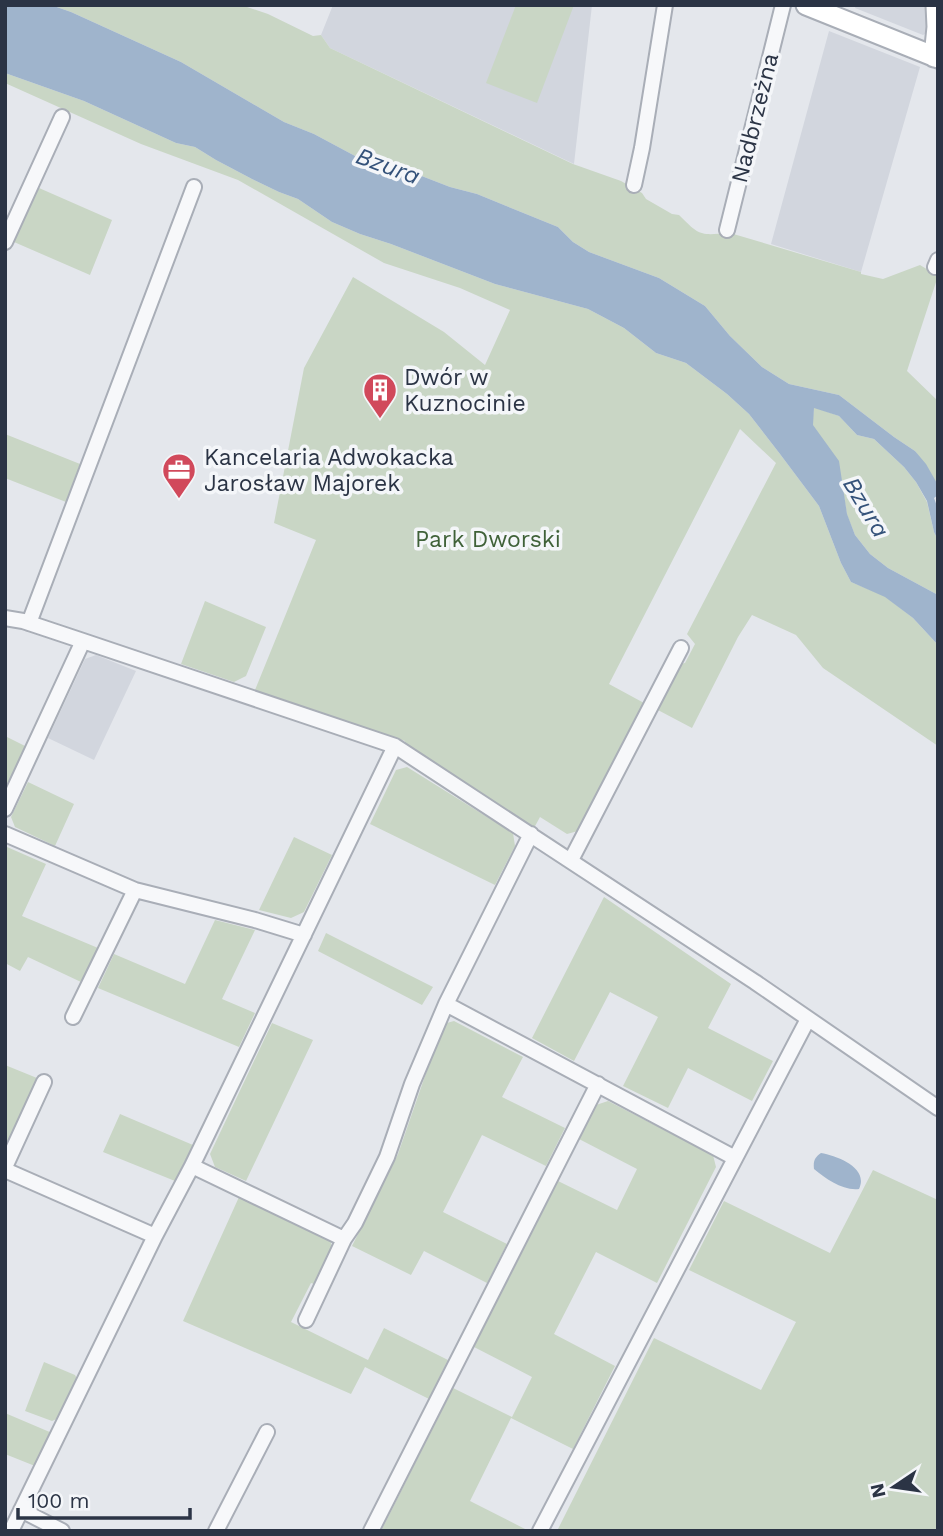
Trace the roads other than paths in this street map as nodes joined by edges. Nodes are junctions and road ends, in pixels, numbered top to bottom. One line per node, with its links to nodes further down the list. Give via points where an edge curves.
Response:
1 (665, 5): 7 (street)
2 (783, 5): 9 (street, Nadbrzeżna)
3 (806, 5): 5 (street)
4 (936, 5): 5 (street)
5 (936, 57)
6 (62, 117): 10 (street)
7 (634, 185)
8 (194, 187): 12 (street)
9 (727, 230)
10 (5, 242)
11 (5, 618): 12 (street)
12 (29, 623): 13 (street)
13 (83, 641): 15 (street); 16 (street)
14 (681, 648): 19 (street)
15 (395, 746): 18 (street); 21 (street)
16 (5, 809)
17 (5, 834): 20 (street)
18 (531, 834): 19 (street); 22 (street)
19 (570, 860): 24 (street)
20 (135, 890): 21 (street); 23 (street)
21 (304, 935): 29 (street)
22 (446, 1004): 26 (street); 32 (street, via 387,1157)
23 (74, 1017)
24 (808, 1019): 27 (street); 28 (street)
25 (44, 1082): 30 (street)
26 (598, 1084): 28 (street); 39 (street)
27 (938, 1108)
28 (735, 1158): 40 (street)
29 (192, 1166): 31 (street); 32 (street)
30 (5, 1169): 31 (street)
31 (155, 1236): 35 (street)
32 (345, 1239): 33 (street)
33 (306, 1320)
34 (267, 1432): 38 (street)
35 (21, 1510): 36 (street); 37 (street)
36 (11, 1531)
37 (62, 1531)
38 (216, 1531)
39 (371, 1531)
40 (540, 1531)

